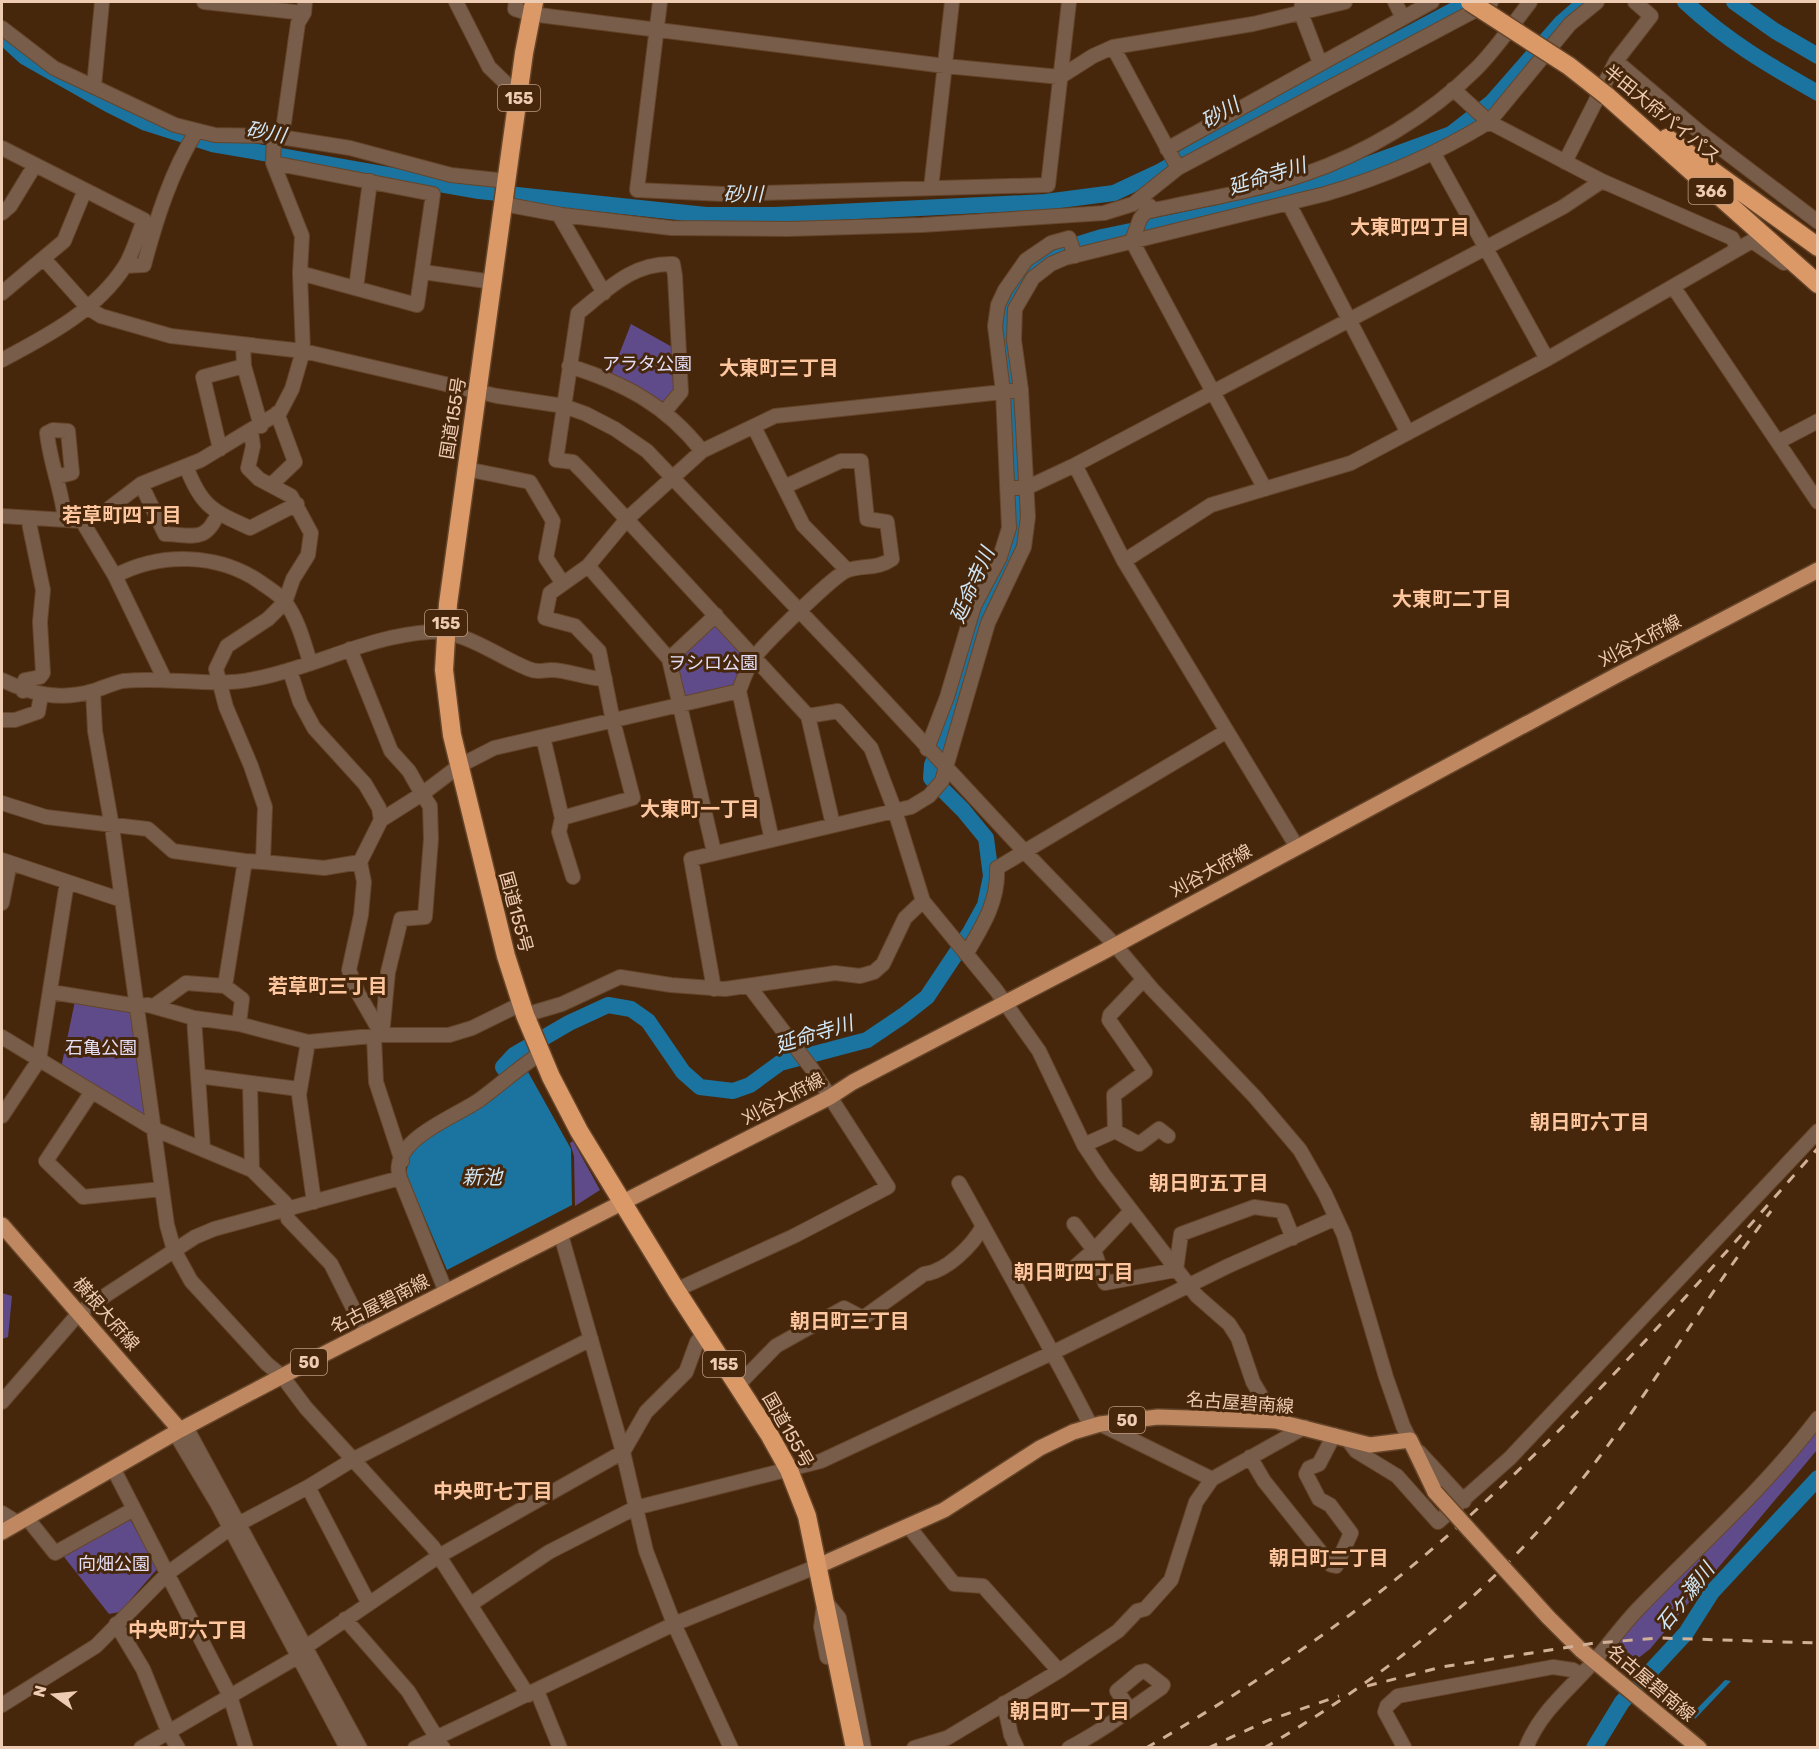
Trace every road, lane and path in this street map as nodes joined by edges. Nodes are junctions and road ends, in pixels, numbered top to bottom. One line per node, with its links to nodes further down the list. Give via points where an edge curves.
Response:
1 (102, 2): 27 (street)
2 (204, 2): 17 (street)
3 (456, 2): 29 (street, via 489,67)
4 (516, 2): 16 (street, via 515,9)
5 (660, 2): 21 (street)
6 (952, 2): 25 (street)
7 (1069, 2): 26 (street)
8 (1345, 2): 18 (street)
9 (1395, 2): 19 (street)
10 (1432, 2): 19 (street)
11 (1470, 2): 30 (highway, 半田大府パイパス / 366, bridge, via 1569,66)
12 (1491, 2): 36 (street)
13 (1530, 2): 28 (street, via 1477,68)
14 (1597, 2): 31 (street, via 1570,24)
15 (1635, 2): 23 (street, via 1652,16)
16 (532, 6): 21 (street); 29 (highway, 国道155号 / 155)
17 (305, 7): 33 (street, via 298,23)
18 (1301, 7): 22 (street, via 1253,24); 24 (street)
19 (1403, 18): 24 (street)
20 (2, 28): 27 (street, via 54,68)
21 (656, 30): 25 (street); 43 (street, via 636,190 723,194)
22 (1113, 47): 26 (street); 36 (street)
23 (1616, 61): 37 (street); 45 (street, via 1702,134)
24 (1320, 63): 36 (street)
25 (945, 66): 26 (street); 43 (street)
26 (1060, 77): 43 (street, via 1048,185)
27 (94, 86): 32 (street)
28 (1453, 90): 31 (street); 51 (street, via 1374,144 1307,174)
29 (519, 96): 42 (highway, 国道155号 / 155)
30 (1606, 96): 55 (highway, 366); 60 (highway, 半田大府パイパス / 366); 64 (highway, 366)
31 (1489, 121): 35 (street); 37 (street)
32 (196, 132): 33 (street); 59 (street, via 182,155 144,265)
33 (277, 137): 38 (street); 42 (street, via 350,148 451,175)
34 (2, 148): 39 (street)
35 (1434, 154): 47 (street, via 1365,182); 54 (street)
36 (1173, 158): 50 (street, via 1134,204 1083,216 788,229 671,228); 51 (street)
37 (1565, 162): 41 (street)
38 (273, 163): 40 (street); 62 (street, via 302,236)
39 (34, 165): 44 (street); 49 (street)
40 (370, 181): 61 (street, via 433,194); 65 (street)
41 (1602, 181): 54 (street, via 1563,207); 56 (street, via 1732,238)
42 (507, 182): 46 (highway, 国道155号 / 155)
43 (931, 188)
44 (85, 190): 58 (street, via 64,241); 59 (street, via 144,220)
45 (1790, 200): 48 (street); 52 (street)
46 (504, 204): 50 (street); 63 (highway, 国道155号 / 155)
47 (1289, 204): 53 (street); 73 (street)
48 (1781, 212)
49 (2, 213)
50 (559, 214): 70 (street)
51 (1142, 215): 53 (street)
52 (1818, 222)
53 (1132, 240): 57 (street); 83 (street)
54 (1485, 247): 73 (street); 76 (street)
55 (1818, 247)
56 (1738, 249): 66 (street); 68 (street, via 1753,239)
57 (1074, 255): 67 (street, via 1069,238 1051,243 1026,260); 71 (street, via 1042,270)
58 (44, 259): 69 (street); 72 (street)
59 (125, 266): 72 (street)
60 (1818, 271)
61 (423, 272): 63 (street); 65 (street, via 417,305)
62 (300, 273): 65 (street); 75 (street)
63 (493, 282): 80 (highway, 国道155号 / 155)
64 (1818, 284)
65 (356, 288)
66 (1674, 288): 76 (street); 91 (street)
67 (1005, 290): 71 (street); 82 (street, via 995,326)
68 (1818, 292)
69 (2, 293)
70 (604, 293): 79 (street, via 578,313); 85 (street, via 634,270 654,263 673,264 681,392)
71 (1019, 297): 81 (street, via 1013,326)
72 (88, 308): 74 (street, via 100,316 171,336); 77 (street, via 43,339)
73 (1350, 319): 83 (street); 90 (street)
74 (243, 344): 75 (street); 78 (street)
75 (303, 351): 80 (street); 86 (street, via 292,389)
76 (1546, 359): 90 (street)
77 (2, 360)
78 (244, 366): 89 (street); 92 (street, via 203,377)
79 (569, 366): 84 (street); 85 (street, via 609,378)
80 (479, 390): 84 (street); 96 (highway, 国道155号 / 155)
81 (1020, 390): 82 (street); 103 (street)
82 (1004, 392): 88 (street, via 775,416); 102 (street)
83 (1213, 393): 94 (street); 104 (street)
84 (564, 406): 97 (street, via 630,438); 110 (street, via 556,460 573,462)
85 (664, 411): 93 (street)
86 (277, 413): 89 (street); 100 (street, via 295,462)
87 (1818, 421): 91 (street)
88 (754, 427): 93 (street); 101 (street)
89 (256, 428): 92 (street); 100 (street, via 248,468 258,479)
90 (1408, 433): 104 (street, via 1352,463)
91 (1778, 442): 105 (street)
92 (220, 449): 95 (street)
93 (702, 451): 97 (street)
94 (1075, 465): 103 (street); 113 (street)
95 (186, 466): 99 (street); 107 (street, via 205,504)
96 (466, 469): 118 (street, via 530,482 553,521 546,558); 122 (highway, 国道155号 / 155)
97 (672, 476): 110 (street); 120 (street)
98 (56, 477): 111 (street)
99 (141, 484): 107 (street, via 165,534 203,535 211,530); 112 (street, via 103,513)
100 (272, 484): 106 (street)
101 (784, 487): 115 (street, via 803,525); 115 (street, via 841,461 861,461 867,519 887,522 892,559 883,566)
102 (1007, 488): 103 (street); 123 (street, via 1006,539)
103 (1025, 488): 124 (street, via 1028,517 1024,547)
104 (1265, 489): 113 (street, via 1211,504)
105 (1818, 502)
106 (297, 504): 107 (street, via 250,528); 119 (street, via 310,533 308,555)
107 (218, 513)
108 (2, 516): 109 (street)
109 (28, 518): 111 (street); 134 (street, via 43,590 43,673 25,680)
110 (627, 519): 114 (street); 121 (street)
111 (65, 520): 112 (street)
112 (82, 521): 117 (street)
113 (1124, 561): 142 (street)
114 (588, 566): 118 (street); 127 (street)
115 (847, 570): 120 (street)
116 (1818, 570): 155 (main road, 刈谷大府線)
117 (115, 576): 119 (street, via 147,562 222,562 240,569); 132 (street)
118 (562, 582): 130 (street, via 550,593 545,618 576,626 600,651)
119 (285, 602): 128 (street); 133 (street, via 268,619 227,646 216,669)
120 (799, 610): 126 (street); 144 (street)
121 (716, 615): 126 (street); 127 (street)
122 (445, 632): 125 (street, via 400,635); 130 (street, via 538,672 553,670); 145 (highway, 国道155号 / 155, via 447,707)
123 (963, 638): 124 (street); 144 (street)
124 (982, 643): 146 (street)
125 (350, 649): 128 (street); 147 (street, via 391,751)
126 (754, 657): 135 (street); 139 (street)
127 (669, 658): 138 (street)
128 (310, 662): 129 (street)
129 (290, 671): 133 (street); 151 (street, via 314,728 365,784 379,808)
130 (605, 679): 141 (street)
131 (2, 680): 134 (street)
132 (165, 680): 133 (street); 136 (street, via 120,682)
133 (219, 684): 160 (street, via 265,807)
134 (23, 691): 137 (street)
135 (739, 691): 138 (street); 154 (street)
136 (93, 692): 137 (street); 153 (street, via 95,731)
137 (41, 695): 140 (street, via 38,712)
138 (679, 705): 141 (street); 156 (street)
139 (808, 716): 149 (street, via 838,711 871,748); 152 (street)
140 (2, 720)
141 (613, 721): 143 (street); 150 (street, via 633,798)
142 (1227, 731): 155 (street); 157 (street)
143 (543, 737): 145 (street, via 494,748); 150 (street)
144 (928, 749): 146 (street)
145 (459, 766): 147 (street); 177 (highway, 国道155号 / 155)
146 (945, 773): 149 (street, via 928,796); 157 (street)
147 (422, 794): 151 (street); 180 (street, via 430,806 431,838 425,917 401,920)
148 (2, 803): 153 (street, via 28,814)
149 (895, 811): 152 (street); 165 (street)
150 (562, 818): 162 (street, via 559,832)
151 (381, 820): 161 (street)
152 (833, 825): 154 (street)
153 (112, 827): 159 (street, via 148,829 173,851); 164 (street)
154 (772, 840): 156 (street)
155 (1297, 846): 167 (main road, 刈谷大府線)
156 (714, 852): 172 (street, via 691,859)
157 (1025, 852): 167 (street); 168 (street, via 997,868 996,894)
158 (6, 861): 163 (street); 166 (street)
159 (245, 861): 160 (street); 170 (street)
160 (263, 862): 161 (street, via 324,868)
161 (360, 862): 180 (street, via 363,893 349,970)
162 (573, 877)
163 (67, 882): 164 (street); 173 (street)
164 (122, 900): 175 (street)
165 (923, 902): 168 (street); 171 (street, via 905,918 883,964 874,972 860,976 835,973)
166 (2, 903)
167 (1115, 945): 169 (street); 174 (main road, 刈谷大府線)
168 (966, 954): 174 (street)
169 (1144, 979): 192 (street, via 1109,1020 1144,1072 1114,1095); 206 (street, via 1300,1149)
170 (225, 986): 176 (street, via 186,983); 179 (street, via 242,999)
171 (749, 986): 172 (street); 189 (street)
172 (714, 989): 177 (street, via 620,977 562,1005)
173 (51, 992): 175 (street); 184 (street)
174 (1005, 1003): 189 (main road, 刈谷大府線); 195 (street, via 1039,1051)
175 (136, 1005): 176 (street); 191 (street)
176 (154, 1006): 178 (street)
177 (523, 1009): 180 (street, via 449,1035); 183 (highway, 国道155号 / 155)
178 (194, 1018): 179 (street); 185 (street)
179 (239, 1024): 182 (street)
180 (378, 1036): 182 (street); 197 (street, via 376,1082)
181 (2, 1037): 184 (street)
182 (308, 1042): 187 (street)
183 (541, 1053): 197 (street, via 480,1100 430,1126); 203 (highway, 国道155号 / 155, via 579,1131)
184 (39, 1059): 188 (street); 190 (street)
185 (198, 1076): 186 (street); 196 (street)
186 (250, 1084): 187 (street); 198 (street)
187 (299, 1089): 202 (street)
188 (91, 1093): 191 (street); 201 (street, via 46,1161 83,1197)
189 (830, 1097): 203 (main road, 刈谷大府線); 217 (street, via 888,1187)
190 (2, 1116)
191 (154, 1129): 196 (street); 201 (street)
192 (1115, 1131): 194 (street, via 1139,1144 1159,1129); 195 (street)
193 (1818, 1131): 242 (street, via 1510,1458)
194 (1168, 1136)
195 (1084, 1145): 205 (street)
196 (203, 1149): 198 (street)
197 (402, 1161): 199 (street)
198 (252, 1170): 204 (street)
199 (400, 1178): 202 (street); 218 (street)
200 (959, 1183): 209 (street)
201 (162, 1189): 212 (street)
202 (314, 1202): 204 (street)
203 (623, 1205): 210 (main road, 名古屋碧南線 / 50); 217 (highway, 国道155号 / 155)
204 (288, 1209): 212 (street, via 214,1229); 221 (street, via 288,1220 331,1264)
205 (1131, 1210): 213 (street); 214 (street)
206 (1336, 1218): 211 (street); 225 (street)
207 (1074, 1224): 213 (street)
208 (2, 1225): 219 (main road, 横根大府線)
209 (983, 1226): 223 (street); 226 (street, via 976,1239 934,1273 924,1274 863,1318 844,1308 776,1346)
210 (561, 1235): 218 (main road, 名古屋碧南線 / 50); 222 (street)
211 (1293, 1238): 214 (street, via 1282,1211 1254,1207 1181,1234); 216 (street)
212 (174, 1250): 219 (street); 224 (street, via 191,1281)
213 (1094, 1250): 214 (street, via 1105,1283); 215 (street)
214 (1176, 1270): 216 (street)
215 (1069, 1272)
216 (1190, 1286): 223 (street); 229 (street, via 1238,1338 1254,1382)
217 (676, 1290): 220 (highway, 国道155号 / 155)
218 (446, 1292): 221 (main road, 名古屋碧南線 / 50)
219 (80, 1312): 227 (street); 232 (main road, 横根大府線)
220 (704, 1333): 226 (highway, 国道155号 / 155); 235 (street, via 686,1372 646,1412)
221 (366, 1334): 224 (main road, 名古屋碧南線 / 50)
222 (591, 1339): 235 (street); 237 (street)
223 (1054, 1352): 230 (street); 239 (street, via 821,1461)
224 (282, 1376): 232 (main road, 名古屋碧南線 / 50); 237 (street)
225 (1386, 1377): 234 (street); 242 (street, via 1398,1394 1420,1453)
226 (738, 1385): 239 (highway, 国道155号 / 155)
227 (2, 1402)
228 (1818, 1418): 260 (street, via 1765,1481 1635,1613)
229 (1276, 1421): 230 (main road, 名古屋碧南線 / 50, via 1158,1417); 231 (main road, 名古屋碧南線 / 50)
230 (1095, 1425): 240 (street); 248 (main road, 名古屋碧南線 / 50, via 1040,1448 944,1510)
231 (1305, 1427): 233 (main road, 名古屋碧南線 / 50); 236 (street)
232 (180, 1430): 238 (main road, 名古屋碧南線 / 50); 247 (street)
233 (1341, 1438): 234 (main road, 名古屋碧南線 / 50, via 1370,1445); 236 (street, via 1306,1474 1319,1499 1330,1505 1351,1533 1336,1566 1331,1565 1264,1481); 242 (street, via 1396,1476 1438,1522)
234 (1410, 1440): 260 (main road, 名古屋碧南線, bridge, via 1435,1492 1548,1617)
235 (623, 1452): 243 (street); 250 (street)
236 (1250, 1457): 240 (street)
237 (354, 1460): 241 (street); 250 (street)
238 (112, 1468): 244 (street); 246 (main road, 名古屋碧南線 / 50)
239 (789, 1470): 243 (street); 251 (highway, 国道155号 / 155, via 805,1506)
240 (1212, 1479): 261 (street, via 1196,1502 1171,1580 1145,1609 1137,1611 1102,1644)
241 (308, 1487): 247 (street); 254 (street)
242 (1464, 1501)
243 (634, 1508): 255 (street, via 549,1552); 258 (street)
244 (134, 1509): 246 (street, via 55,1553); 252 (street)
245 (2, 1513): 246 (street)
246 (22, 1521): 249 (main road, 名古屋碧南線 / 50)
247 (234, 1527): 252 (street); 259 (street)
248 (909, 1527): 251 (main road, 名古屋碧南線 / 50); 261 (street, via 954,1584 983,1586)
249 (2, 1532)
250 (439, 1556): 254 (street); 255 (street)
251 (818, 1566): 253 (highway, 国道155号 / 155); 258 (street)
252 (168, 1573): 257 (street); 264 (street)
253 (825, 1601): 279 (street, via 821,1627); 280 (highway, 国道155号 / 155); 281 (street, via 839,1618)
254 (369, 1604): 256 (street)
255 (471, 1604): 263 (street)
256 (345, 1619): 259 (street); 269 (street, via 400,1680)
257 (117, 1624): 266 (street, via 96,1646); 268 (street, via 143,1669)
258 (674, 1624): 263 (street); 278 (street)
259 (303, 1651): 264 (street); 274 (street); 275 (street)
260 (1595, 1661): 262 (street); 286 (main road, 名古屋碧南線)
261 (1059, 1671): 265 (street)
262 (1580, 1674): 270 (street, via 1553,1667 1398,1696 1385,1712); 285 (street, via 1550,1709)
263 (533, 1693): 269 (street); 277 (street)
264 (230, 1696): 268 (street); 273 (street)
265 (1004, 1702): 282 (street, via 947,1738); 283 (street)
266 (2, 1705)
267 (1130, 1710): 284 (street)
268 (168, 1731): 271 (street); 272 (street)
269 (440, 1742): 276 (street)
270 (1404, 1747)
271 (141, 1748)
272 (178, 1748)
273 (246, 1748)
274 (346, 1748)
275 (360, 1748)
276 (416, 1748)
277 (560, 1748)
278 (731, 1748)
279 (846, 1748)
280 (855, 1748)
281 (864, 1748)
282 (914, 1748)
283 (1017, 1748)
284 (1069, 1748)
285 (1526, 1748)
286 (1699, 1748)

